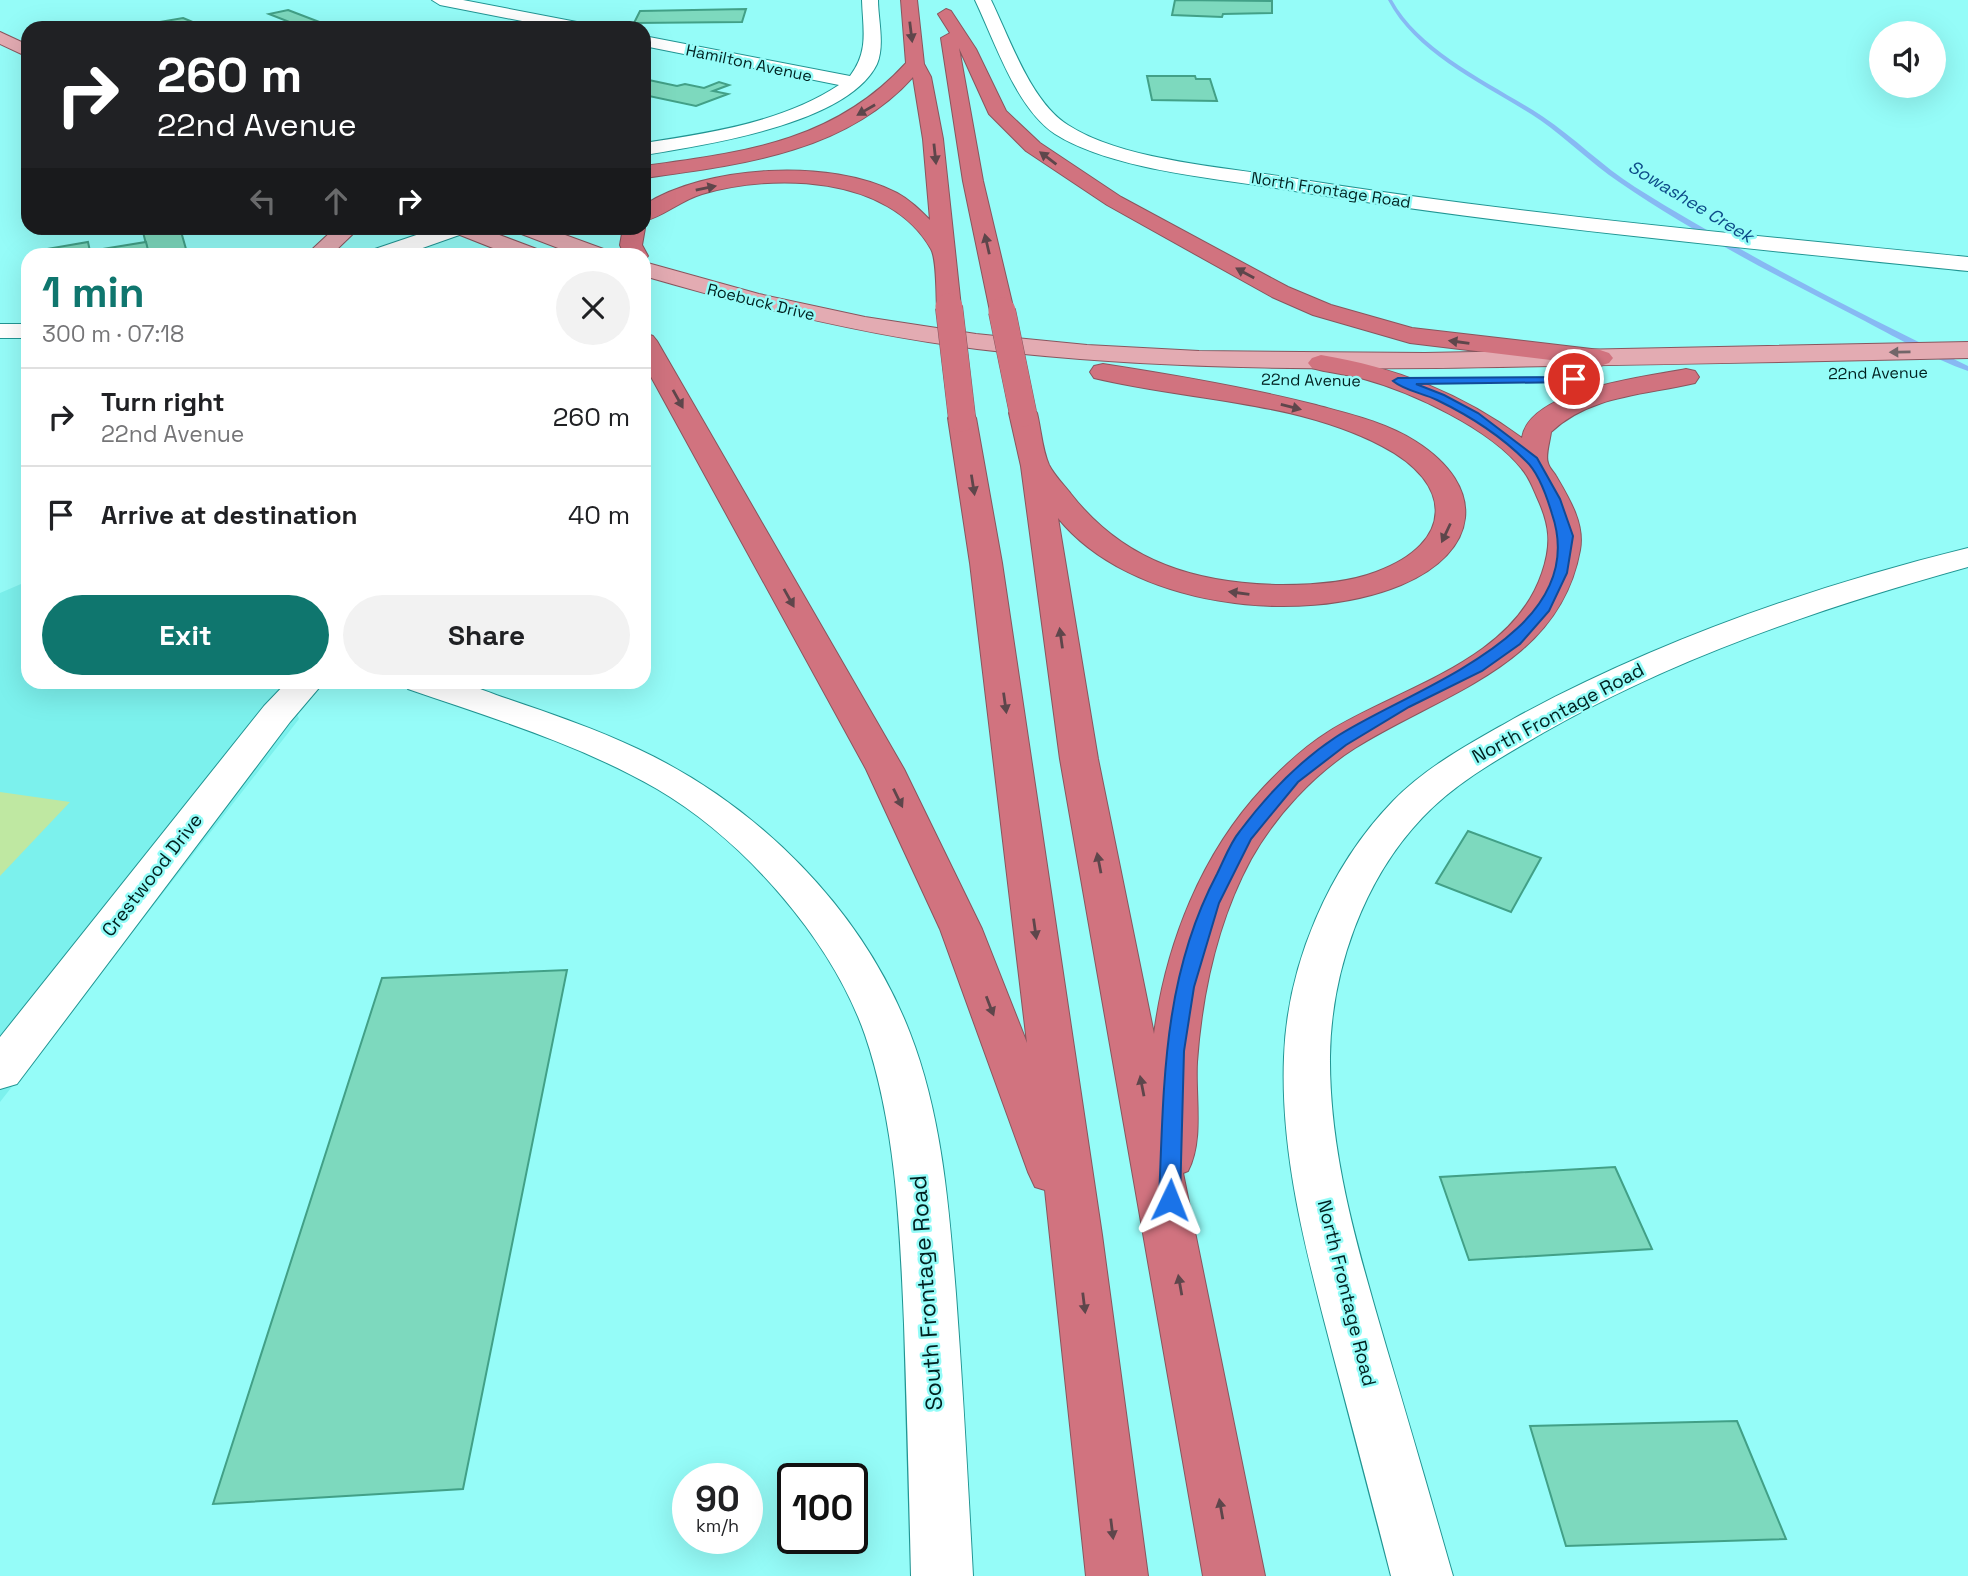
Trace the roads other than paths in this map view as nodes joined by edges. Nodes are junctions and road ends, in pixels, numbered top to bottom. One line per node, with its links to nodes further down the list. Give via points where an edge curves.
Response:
1 (440, 0): 6 (street)
2 (870, 0): 11 (street, via 871,55)
3 (909, 0): 10 (highway, one-way to 10)
4 (983, 0): 24 (street, North Frontage Road, via 1034,104 1065,132 1087,141 1267,181 1512,215)
5 (945, 7): 32 (highway, one-way to 5, via 1410,335 1322,310 1280,292 1114,201 1033,147 998,114); 39 (highway, one-way to 5, bridge, via 973,181)
6 (546, 21)
7 (0, 37): 9 (main road)
8 (651, 42): 11 (street, Hamilton Avenue)
9 (21, 48)
10 (915, 64): 13 (highway, one-way to 13, via 879,103 821,133 743,156); 23 (highway, one-way to 23, via 922,77 933,139)
11 (853, 82): 12 (street, via 786,117 711,138)
12 (651, 148)
13 (651, 171)
14 (651, 210): 23 (highway, one-way to 23, via 707,187 764,179 819,181 867,189 893,199)
15 (340, 235): 19 (main road)
16 (437, 235): 20 (street)
17 (481, 235): 21 (main road)
18 (546, 235): 22 (main road)
19 (325, 248)
20 (400, 248)
21 (514, 248)
22 (580, 248)
23 (946, 251): 45 (highway, one-way to 45, bridge, via 962,418 988,576)
24 (1968, 264)
25 (651, 269): 29 (main road, Roebuck Drive)
26 (667, 300): 29 (main road, Roebuck Drive, via 752,321)
27 (0, 331): 28 (street)
28 (21, 331)
29 (872, 336): 33 (main road, 22nd Avenue, via 1141,358); 34 (main road, 22nd Avenue)
30 (1968, 350): 32 (main road, 22nd Avenue, one-way to 32)
31 (651, 353): 45 (highway, one-way to 45, via 885,769 961,929)
32 (1600, 358): 33 (main road, 22nd Avenue)
33 (1321, 363): 37 (highway)
34 (1103, 372): 37 (main road, 22nd Avenue); 39 (highway, one-way to 39, via 1263,401 1374,431 1407,448 1430,467 1447,489 1453,507 1451,526 1423,561 1363,587 1285,596 1236,593 1172,579 1100,543)
35 (1968, 372): 36 (main road, 22nd Avenue)
36 (1686, 377): 37 (main road, 22nd Avenue); 38 (highway, via 1589,399 1558,412 1536,430)
37 (1398, 381): 38 (highway, via 1474,416)
38 (1533, 460): 44 (highway, via 1566,536 1561,573 1542,611 1515,641 1477,668 1340,741 1293,778 1244,836 1210,903 1185,987 1174,1051)
39 (1035, 466): 44 (highway, one-way to 39, via 1079,759)
40 (1968, 557): 49 (street, North Frontage Road, via 1890,578 1688,647 1533,722 1463,764 1407,810 1361,868 1336,916 1317,981 1307,1056 1310,1126 1329,1238)
41 (300, 689): 43 (street, Crestwood Drive, via 276,714)
42 (441, 689): 46 (street, South Frontage Road, via 555,728 675,783 728,820 775,864 838,941 865,985 888,1034 912,1135 927,1246)
43 (0, 1071)
44 (1169, 1225): 48 (highway, one-way to 44)
45 (1076, 1235): 47 (highway, one-way to 47)
46 (942, 1576)
47 (1118, 1576)
48 (1234, 1576)
49 (1422, 1576)

